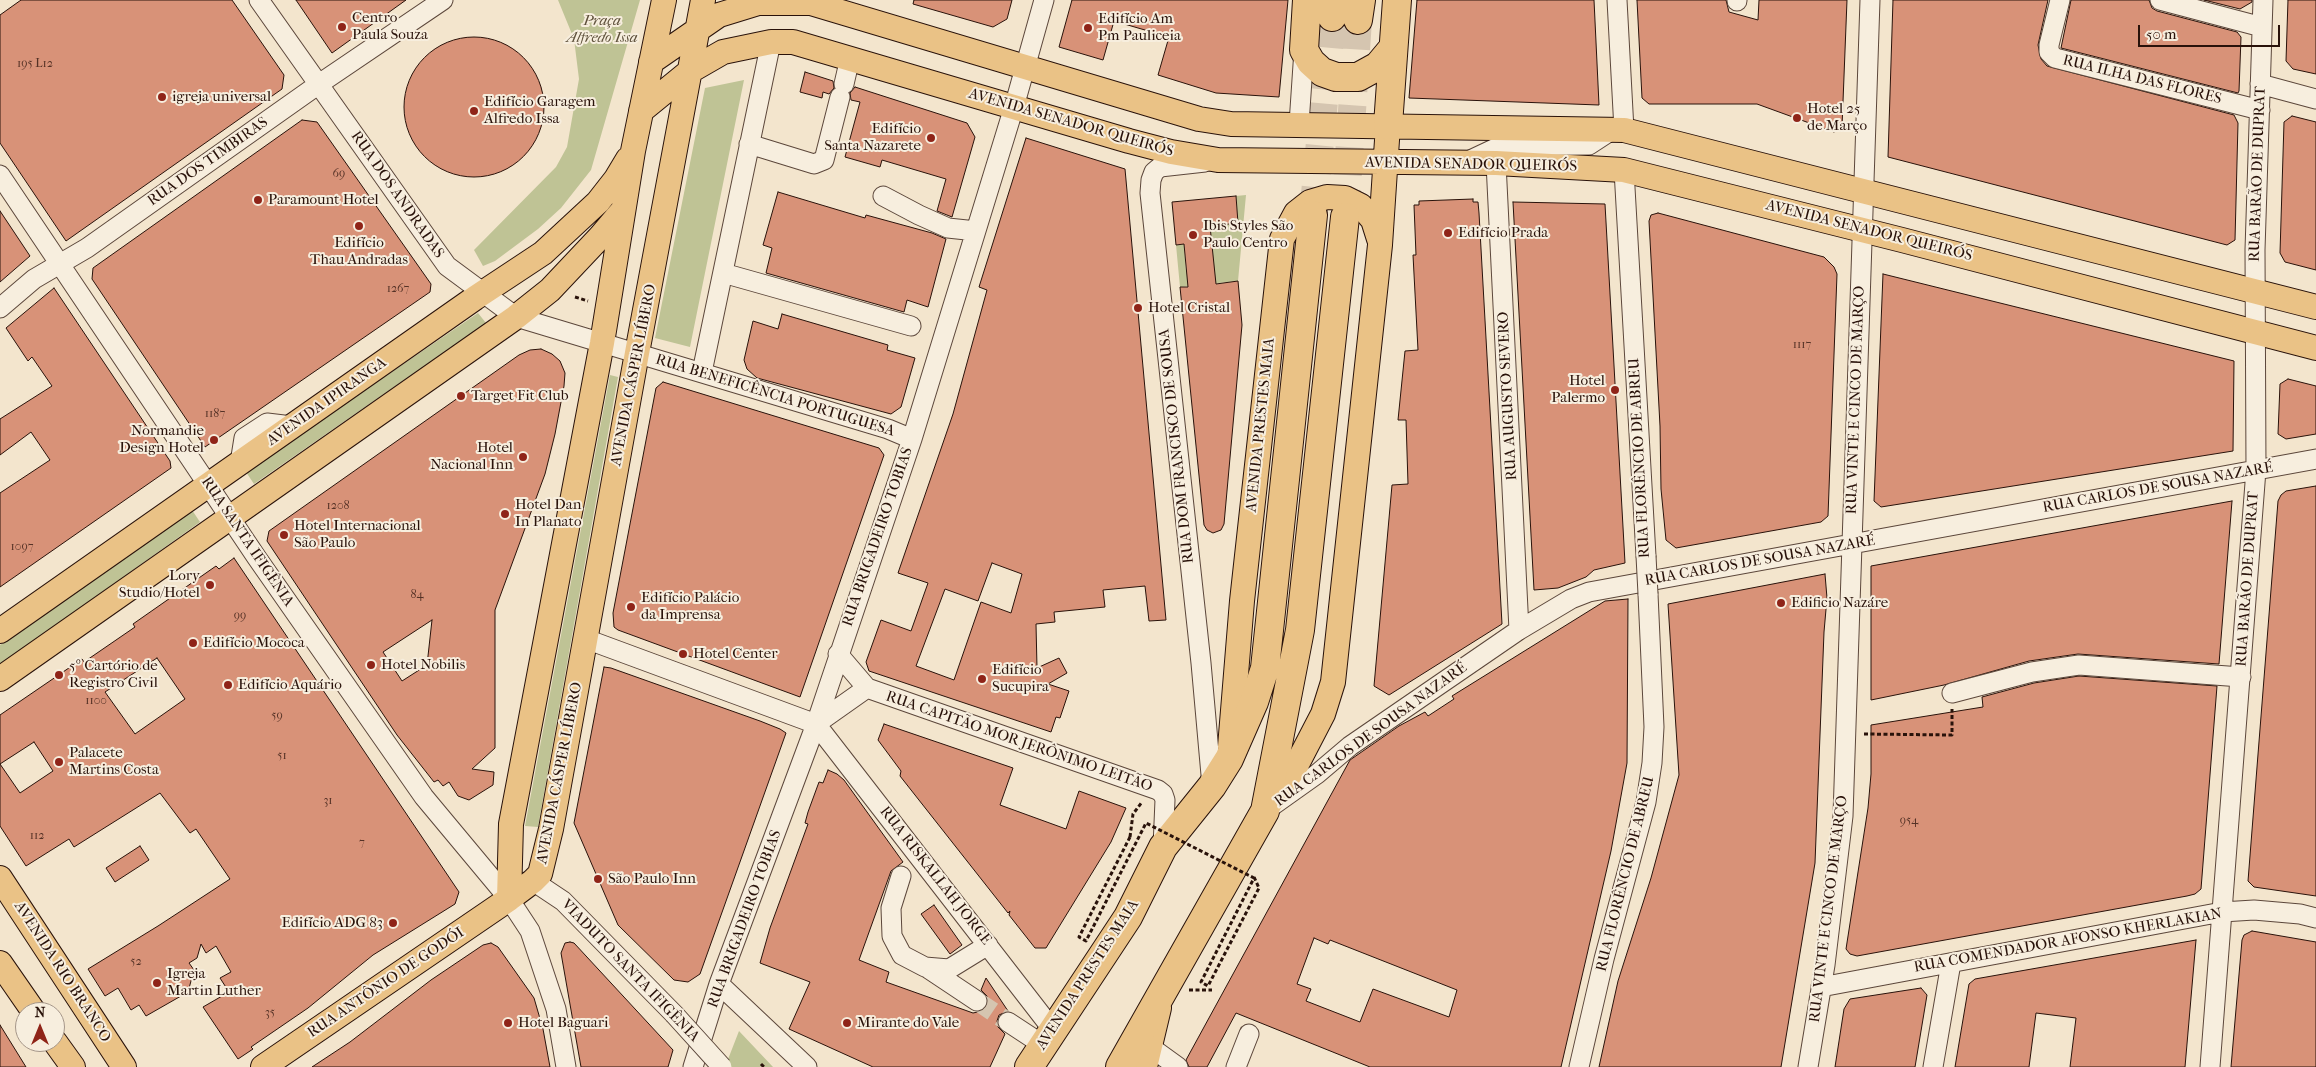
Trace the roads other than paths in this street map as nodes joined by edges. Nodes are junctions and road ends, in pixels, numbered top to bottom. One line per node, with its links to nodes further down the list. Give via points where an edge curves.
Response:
1 (259, 0): 23 (street, RUA DOS ANDRADAS)
2 (443, 0): 23 (street, RUA DOS TIMBIRAS)
3 (664, 0): 20 (main road)
4 (703, 0): 15 (main road, AVENIDA CÁSPER LÍBERO)
5 (1044, 0): 21 (street, RUA BRIGADEIRO TOBIAS)
6 (1307, 0): 18 (highway)
7 (1397, 0): 17 (highway)
8 (1617, 0): 31 (street)
9 (1870, 0): 40 (street, RUA VINTE E CINCO DE MARÇO)
10 (2060, 0): 27 (street, RUA ILHA DAS FLORES, via 2048,45 2055,58)
11 (2160, 0): 14 (street)
12 (2263, 0): 14 (street, RUA BARÃO DE DUPRAT)
13 (806, 1): 15 (main road, via 744,6 719,14); 21 (main road)
14 (2262, 27): 24 (street, RUA BARÃO DE DUPRAT)
15 (698, 29): 20 (main road); 22 (main road, AVENIDA CÁSPER LÍBERO)
16 (771, 42): 19 (main road, AVENIDA SENADOR QUEIRÓS, via 793,42); 22 (main road, AVENIDA SENADOR QUEIRÓS, via 723,52); 32 (street)
17 (1393, 48): 18 (highway, via 1378,66 1351,78 1322,72); 30 (highway)
18 (1304, 50): 29 (street)
19 (850, 58): 26 (main road, AVENIDA SENADOR QUEIRÓS); 32 (street, via 824,160 814,164)
20 (651, 62): 28 (main road)
21 (1025, 68): 26 (street, RUA BRIGADEIRO TOBIAS); 29 (main road, via 1199,119 1231,124)
22 (690, 71): 28 (main road, AVENIDA SENADOR QUEIRÓS); 59 (main road, AVENIDA CÁSPER LÍBERO)
23 (319, 84): 48 (street, RUA DOS TIMBIRAS); 51 (street, RUA DOS ANDRADAS, via 447,266)
24 (2260, 84): 25 (street); 27 (street, RUA BARÃO DE DUPRAT)
25 (2316, 98)
26 (1014, 107): 34 (main road, AVENIDA SENADOR QUEIRÓS, via 1171,152); 46 (street, RUA BRIGADEIRO TOBIAS)
27 (2260, 110): 50 (street, RUA BARÃO DE DUPRAT)
28 (641, 111): 33 (main road)
29 (1300, 124): 30 (main road)
30 (1388, 125): 31 (main road); 35 (main road, AVENIDA PRESTES MAIA)
31 (1618, 130): 36 (street, via 1588,145 1500,146); 40 (main road)
32 (749, 144): 49 (street)
33 (633, 151): 42 (main road); 51 (main road, AVENIDA IPIRANGA, via 598,202 543,253)
34 (1218, 160): 35 (main road, AVENIDA SENADOR QUEIRÓS); 77 (street, RUA DOM FRANCISCO DE SOUSA, via 1160,168 1154,172 1150,193 1202,663)
35 (1386, 162): 36 (main road, AVENIDA SENADOR QUEIRÓS); 47 (main road, AVENIDA PRESTES MAIA)
36 (1462, 163): 37 (main road, AVENIDA SENADOR QUEIRÓS)
37 (1496, 163): 38 (main road, AVENIDA SENADOR QUEIRÓS); 67 (street, RUA AUGUSTO SEVERO)
38 (1624, 170): 45 (main road, AVENIDA SENADOR QUEIRÓS); 111 (street, RUA FLORÊNCIO DE ABREU, bridge, via 1654,727 1646,802 1604,959)
39 (0, 175): 48 (street, RUA SANTA IFIGÊNIA)
40 (1863, 191): 45 (street, RUA VINTE E CINCO DE MARÇO); 50 (main road)
41 (883, 196): 46 (street, via 948,228)
42 (624, 208): 54 (main road, via 550,290); 57 (main road)
43 (1313, 215): 76 (highway, AVENIDA PRESTES MAIA, via 1265,668)
44 (1345, 217): 78 (highway, AVENIDA PRESTES MAIA, via 1300,630)
45 (1862, 230): 56 (main road, AVENIDA SENADOR QUEIRÓS); 66 (street, RUA VINTE E CINCO DE MARÇO)
46 (976, 231): 61 (street, RUA BRIGADEIRO TOBIAS)
47 (1380, 245): 76 (main road, AVENIDA PRESTES MAIA, via 1377,228 1368,212 1354,201 1336,196 1318,198 1302,206 1290,220 1282,239 1242,600); 78 (main road, AVENIDA PRESTES MAIA, via 1334,682 1323,714 1296,766)
48 (59, 264): 53 (street, RUA DOS TIMBIRAS, via 34,279); 64 (street, RUA SANTA IFIGÊNIA)
49 (723, 273): 55 (street); 60 (street)
50 (2255, 292): 52 (main road); 56 (street, RUA BARÃO DE DUPRAT)
51 (483, 293): 54 (street, RUA DOS ANDRADAS); 64 (main road, AVENIDA IPIRANGA)
52 (2316, 307)
53 (0, 308)
54 (516, 317): 57 (street, RUA DOS ANDRADAS); 65 (main road)
55 (911, 326)
56 (2256, 332): 58 (main road, AVENIDA SENADOR QUEIRÓS); 63 (street, RUA BARÃO DE DUPRAT)
57 (602, 342): 59 (street, RUA DOS ANDRADAS); 83 (main road, via 512,824)
58 (2316, 348)
59 (637, 353): 60 (street, RUA BENEFICÊNCIA PORTUGUESA); 69 (main road, AVENIDA CÁSPER LÍBERO)
60 (702, 372): 61 (street, RUA BENEFICÊNCIA PORTUGUESA)
61 (912, 439): 70 (street, RUA BRIGADEIRO TOBIAS)
62 (2316, 459): 63 (street, RUA CARLOS DE SOUSA NAZARÉ)
63 (2256, 470): 66 (street, RUA CARLOS DE SOUSA NAZARÉ); 71 (street, RUA BARÃO DE DUPRAT)
64 (208, 485): 65 (street, RUA SANTA IFIGÊNIA); 68 (main road, AVENIDA IPIRANGA)
65 (230, 518): 72 (main road); 83 (street, RUA SANTA IFIGÊNIA, via 424,797)
66 (1851, 544): 67 (street, RUA CARLOS DE SOUSA NAZARÉ, via 1589,592); 91 (street, RUA VINTE E CINCO DE MARÇO, via 1843,816)
67 (1519, 630): 78 (street, RUA CARLOS DE SOUSA NAZARÉ, via 1350,746)
68 (0, 631)
69 (586, 639): 75 (street); 82 (main road, AVENIDA CÁSPER LÍBERO, via 551,829 540,874)
70 (838, 654): 73 (street, RUA CAPITÃO MOR JERÔNIMO LEITÃO); 75 (street, RUA BRIGADEIRO TOBIAS)
71 (2241, 677): 74 (street, via 2079,665 2032,672); 84 (street, RUA BARÃO DE DUPRAT)
72 (0, 679)
73 (866, 688): 75 (street); 79 (street, RUA CAPITÃO MOR JERÔNIMO LEITÃO, via 1153,788 1163,794 1165,800)
74 (1952, 693)
75 (816, 724): 86 (street, RUA RISKALLAH JORGE); 90 (street, RUA BRIGADEIRO TOBIAS)
76 (1229, 758): 77 (highway, AVENIDA PRESTES MAIA)
77 (1212, 786): 79 (highway, AVENIDA PRESTES MAIA)
78 (1265, 811): 92 (highway, AVENIDA PRESTES MAIA)
79 (1163, 847): 97 (highway, AVENIDA PRESTES MAIA, via 1128,917)
80 (901, 876): 89 (street, via 891,908 892,936 902,955)
81 (0, 878): 101 (main road, AVENIDA RIO BRANCO)
82 (533, 881): 83 (main road, AVENIDA CÁSPER LÍBERO); 105 (street, VIADUTO SANTA IFIGÊNIA, bridge, via 563,901)
83 (509, 899): 102 (main road, RUA ANTÔNIO DE GODÓI); 103 (street, RUA SANTA IFIGÊNIA, via 530,931 547,981 556,1009)
84 (2222, 912): 85 (street, RUA COMENDADOR AFONSO KHERLAKIAN, via 2254,910); 88 (street, RUA COMENDADOR AFONSO KHERLAKIAN); 114 (street, RUA BARÃO DE DUPRAT)
85 (2316, 918)
86 (988, 945): 89 (street, via 949,969); 97 (street, RUA RISKALLAH JORGE)
87 (0, 963): 94 (main road)
88 (1950, 963): 91 (street, RUA COMENDADOR AFONSO KHERLAKIAN); 113 (street)
89 (925, 967): 93 (street)
90 (719, 984): 104 (street, RUA BRIGADEIRO TOBIAS); 106 (street)
91 (1821, 986): 112 (street, RUA VINTE E CINCO DE MARÇO)
92 (1163, 990): 99 (main road, AVENIDA PRESTES MAIA); 108 (highway, AVENIDA PRESTES MAIA)
93 (977, 1001)
94 (27, 1002)
95 (1008, 1022): 97 (street)
96 (1249, 1034): 110 (street)
97 (1041, 1049): 107 (highway)
98 (62, 1052): 100 (main road)
99 (1147, 1057): 109 (street)
100 (73, 1067)
101 (124, 1067)
102 (263, 1067)
103 (566, 1067)
104 (693, 1067)
105 (722, 1067)
106 (806, 1067)
107 (1010, 1067)
108 (1120, 1067)
109 (1178, 1067)
110 (1236, 1067)
111 (1580, 1067)
112 (1808, 1067)
113 (1933, 1067)
114 (2210, 1067)

